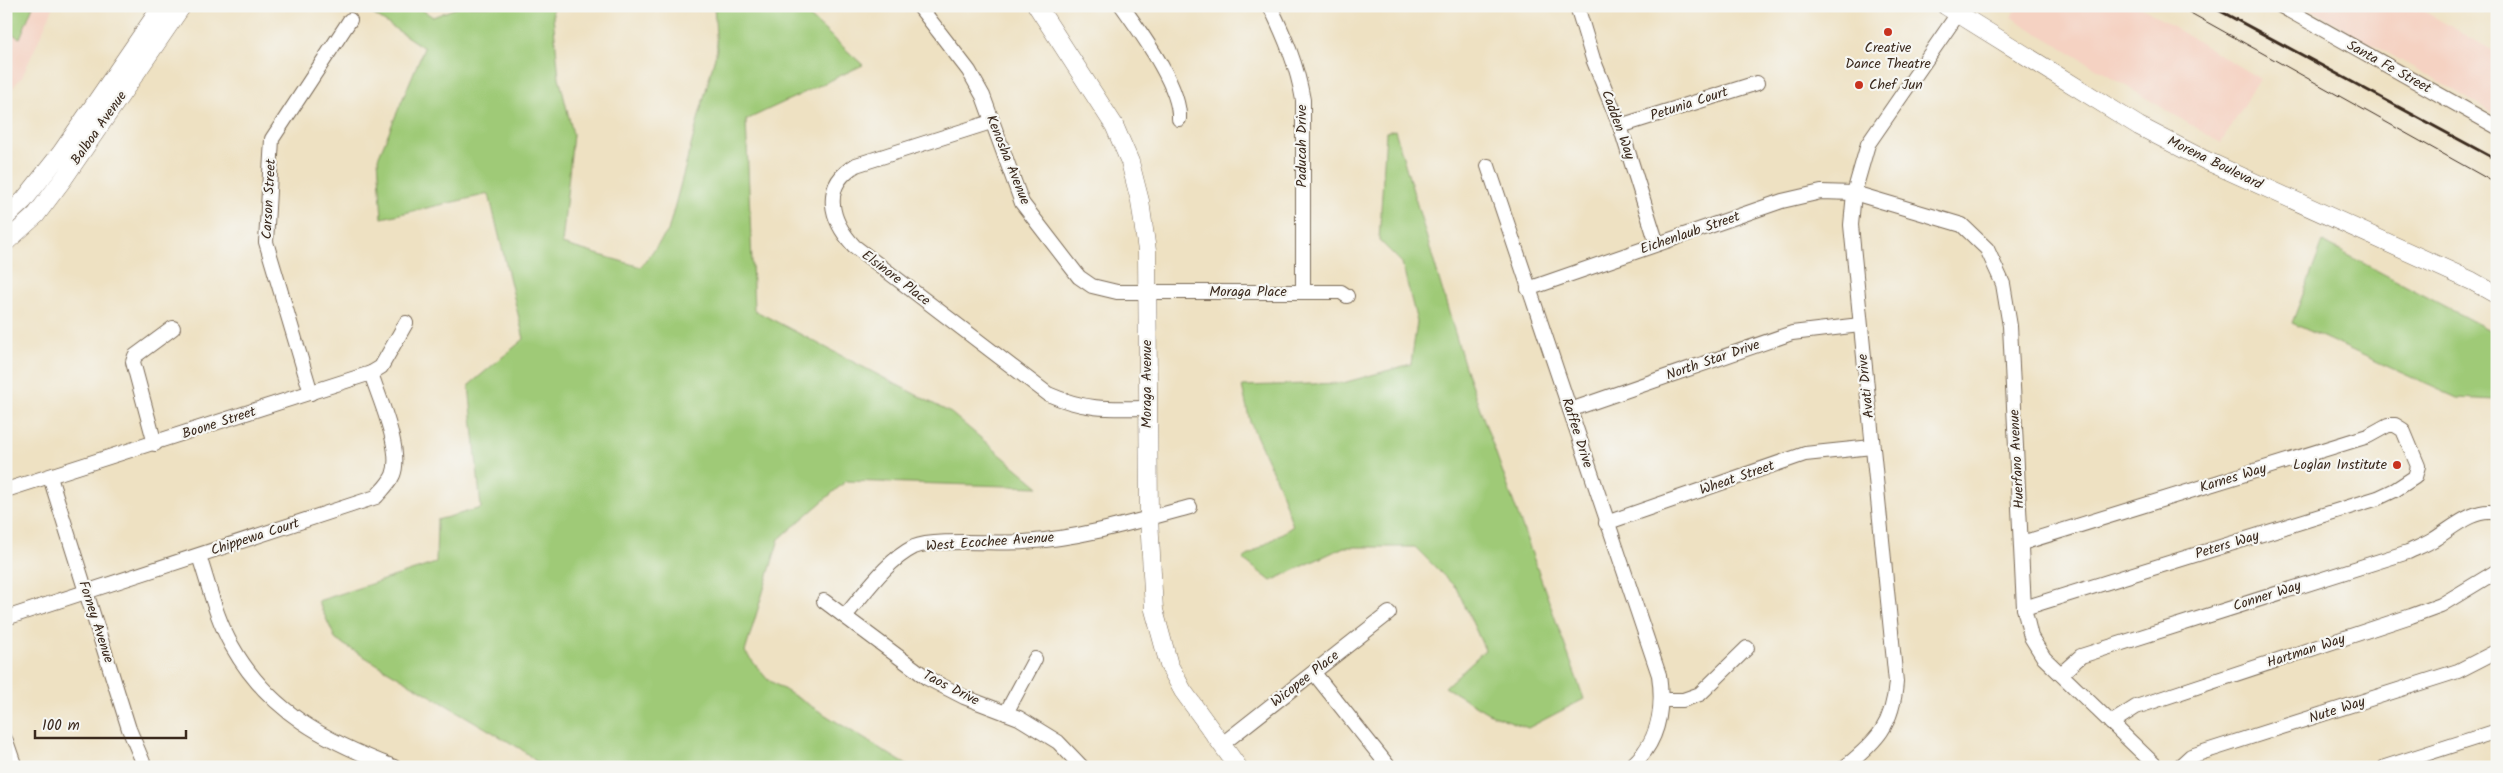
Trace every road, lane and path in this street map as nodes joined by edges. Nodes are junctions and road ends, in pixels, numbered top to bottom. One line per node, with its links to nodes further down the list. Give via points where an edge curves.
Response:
1 (162, 6): 18 (main road, Balboa Avenue, via 61,152 24,200)
2 (182, 6): 19 (main road, Balboa Avenue, via 82,155 36,215)
3 (919, 6): 13 (street, Kenosha Avenue, via 969,71 983,96)
4 (1037, 6): 22 (main road, Moraga Avenue, via 1114,124 1130,162 1140,201 1147,251)
5 (1122, 6): 12 (street, via 1152,48 1180,106)
6 (1270, 6): 23 (street, Paducah Drive, via 1291,50 1303,100)
7 (1577, 6): 14 (street, Cadden Way, via 1593,59)
8 (2281, 6): 15 (street, Santa Fe Street)
9 (1951, 10): 17 (street, Avati Drive, via 1868,144); 24 (main road, Morena Boulevard, via 2148,130 2205,160)
10 (350, 20): 30 (street, Carson Street, via 272,139 266,242)
11 (1757, 83): 14 (street, Petunia Court)
12 (1179, 119)
13 (991, 122): 22 (street, Kenosha Avenue, via 1022,203 1079,277 1092,286 1117,292); 31 (street, Elsinore Place, via 856,165 838,181 832,196 836,221 854,246 1048,394 1091,409)
14 (1620, 126): 20 (street, Cadden Way)
15 (2497, 127)
16 (1488, 166): 21 (street, Raffee Drive)
17 (1854, 193): 20 (street, Eichenlaub Street, via 1820,192 1782,201); 27 (street, Avati Drive, via 1851,225); 42 (street, Huerfano Avenue, via 1962,225 1987,249 2003,284 2010,326)
18 (6, 217)
19 (6, 242)
20 (1657, 244): 21 (street, Eichenlaub Street)
21 (1528, 289): 32 (street, Raffee Drive)
22 (1147, 292): 23 (street, Moraga Place); 31 (main road, Moraga Avenue)
23 (1303, 292): 25 (street, Moraga Place, via 1341,292)
24 (2497, 295)
25 (1347, 296)
26 (406, 323): 29 (street, Boone Street, via 381,367)
27 (1860, 325): 32 (street, North Star Drive, via 1792,333); 34 (street, Avati Drive)
28 (173, 328): 33 (street, via 136,356 133,362)
29 (371, 373): 30 (street, Boone Street); 43 (street, Chippewa Court, via 396,454 393,474 376,497)
30 (312, 393): 33 (street, Boone Street)
31 (1147, 408): 40 (main road, Moraga Avenue)
32 (1570, 410): 41 (street, Raffee Drive)
33 (155, 444): 36 (street, Boone Street)
34 (1872, 447): 41 (street, Wheat Street, via 1805,454); 69 (street, Avati Drive, via 1896,682 1880,735)
35 (2418, 466): 42 (street, Karnes Way, via 2403,430 2388,425 2368,436); 47 (street, Peters Way, via 2415,476 2378,498)
36 (50, 477): 37 (street, Boone Street); 45 (street, Forney Avenue)
37 (6, 490)
38 (1190, 507): 40 (street, West Ecochee Avenue)
39 (2497, 513): 55 (street, Conner Way, via 2488,511 2472,516 2408,552 2081,656)
40 (1148, 518): 49 (street, West Ecochee Avenue, via 1101,532 1024,542 915,547 893,561); 61 (main road, Moraga Avenue, via 1154,610 1169,665)
41 (1606, 523): 56 (street, Raffee Drive, via 1659,675)
42 (2022, 543): 47 (street, Huerfano Avenue)
43 (199, 556): 45 (street, Chippewa Court); 64 (street, via 221,623 254,679 289,713 327,738)
44 (2497, 570): 58 (street, Hartman Way, via 2441,605 2136,706)
45 (86, 592): 50 (street, Chippewa Court); 63 (street, Forney Avenue, via 129,729)
46 (824, 601): 49 (street, Taos Drive)
47 (2024, 608): 55 (street, Huerfano Avenue, via 2031,637 2044,658)
48 (1388, 613): 54 (street, Wicopee Place)
49 (845, 616): 57 (street, Taos Drive, via 927,678)
50 (6, 618)
51 (1747, 648): 56 (street, via 1700,694 1683,700)
52 (2497, 652): 71 (street, Nute Way, via 2458,671 2191,756)
53 (1035, 659): 57 (street)
54 (1314, 673): 61 (street, Wicopee Place); 67 (street)
55 (2062, 674): 58 (street, Huerfano Avenue)
56 (1663, 700): 68 (street, via 1657,729 1642,757)
57 (1006, 713): 65 (street, Taos Drive, via 1058,742)
58 (2111, 723): 70 (street, Huerfano Avenue)
59 (2497, 731): 72 (street)
60 (6, 741): 62 (street)
61 (1221, 745): 66 (main road, Moraga Avenue)
62 (15, 767)
63 (145, 767)
64 (394, 767)
65 (1082, 767)
66 (1238, 767)
67 (1389, 767)
68 (1630, 767)
69 (1845, 767)
70 (2158, 767)
71 (2179, 767)
72 (2385, 767)

